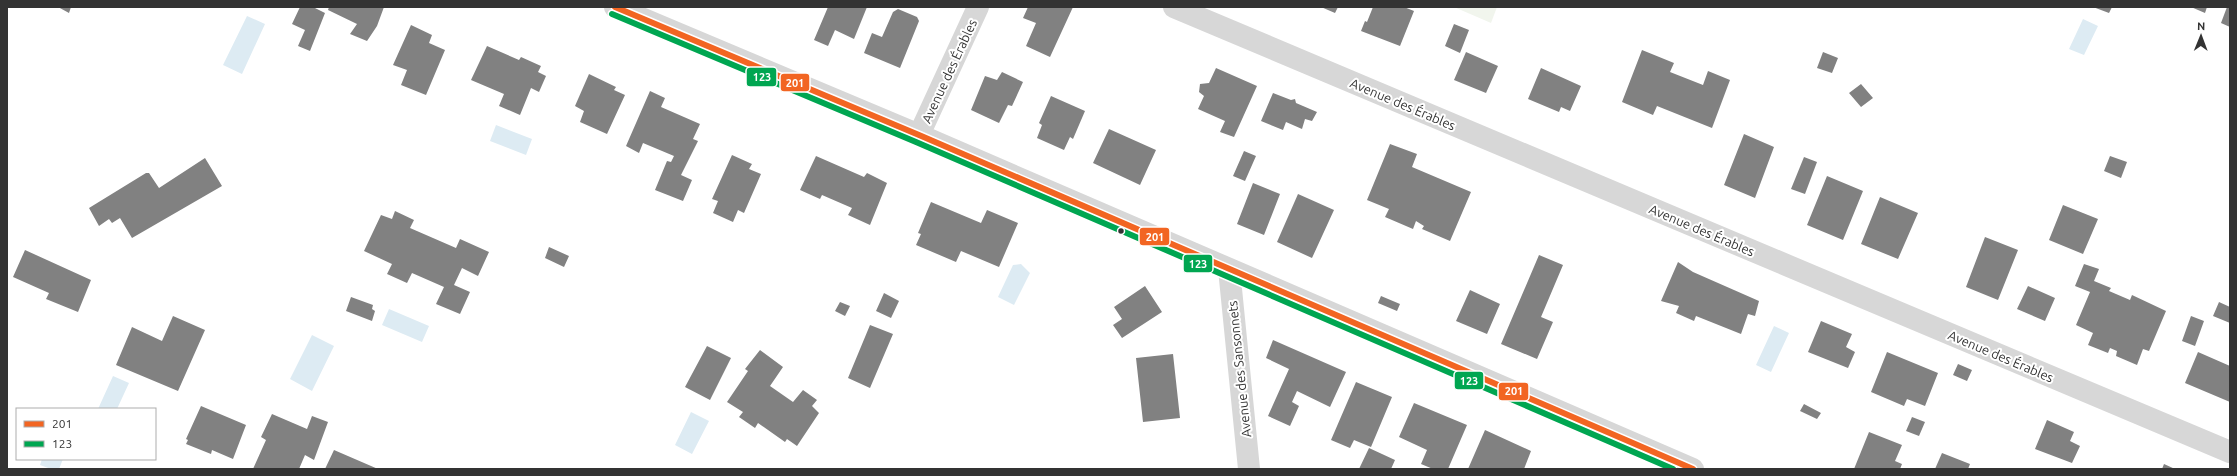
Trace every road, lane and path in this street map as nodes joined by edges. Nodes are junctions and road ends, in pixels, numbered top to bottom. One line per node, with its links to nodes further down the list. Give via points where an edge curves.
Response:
1 (615, 7): 4 (street)
2 (978, 7): 4 (street, Avenue des Érables)
3 (1174, 7): 6 (street, Avenue des Érables)
4 (919, 135): 5 (street)
5 (1229, 269): 7 (street, Avenue des Sansonnets); 8 (street)
6 (2230, 452)
7 (1249, 469)
8 (1693, 469)

